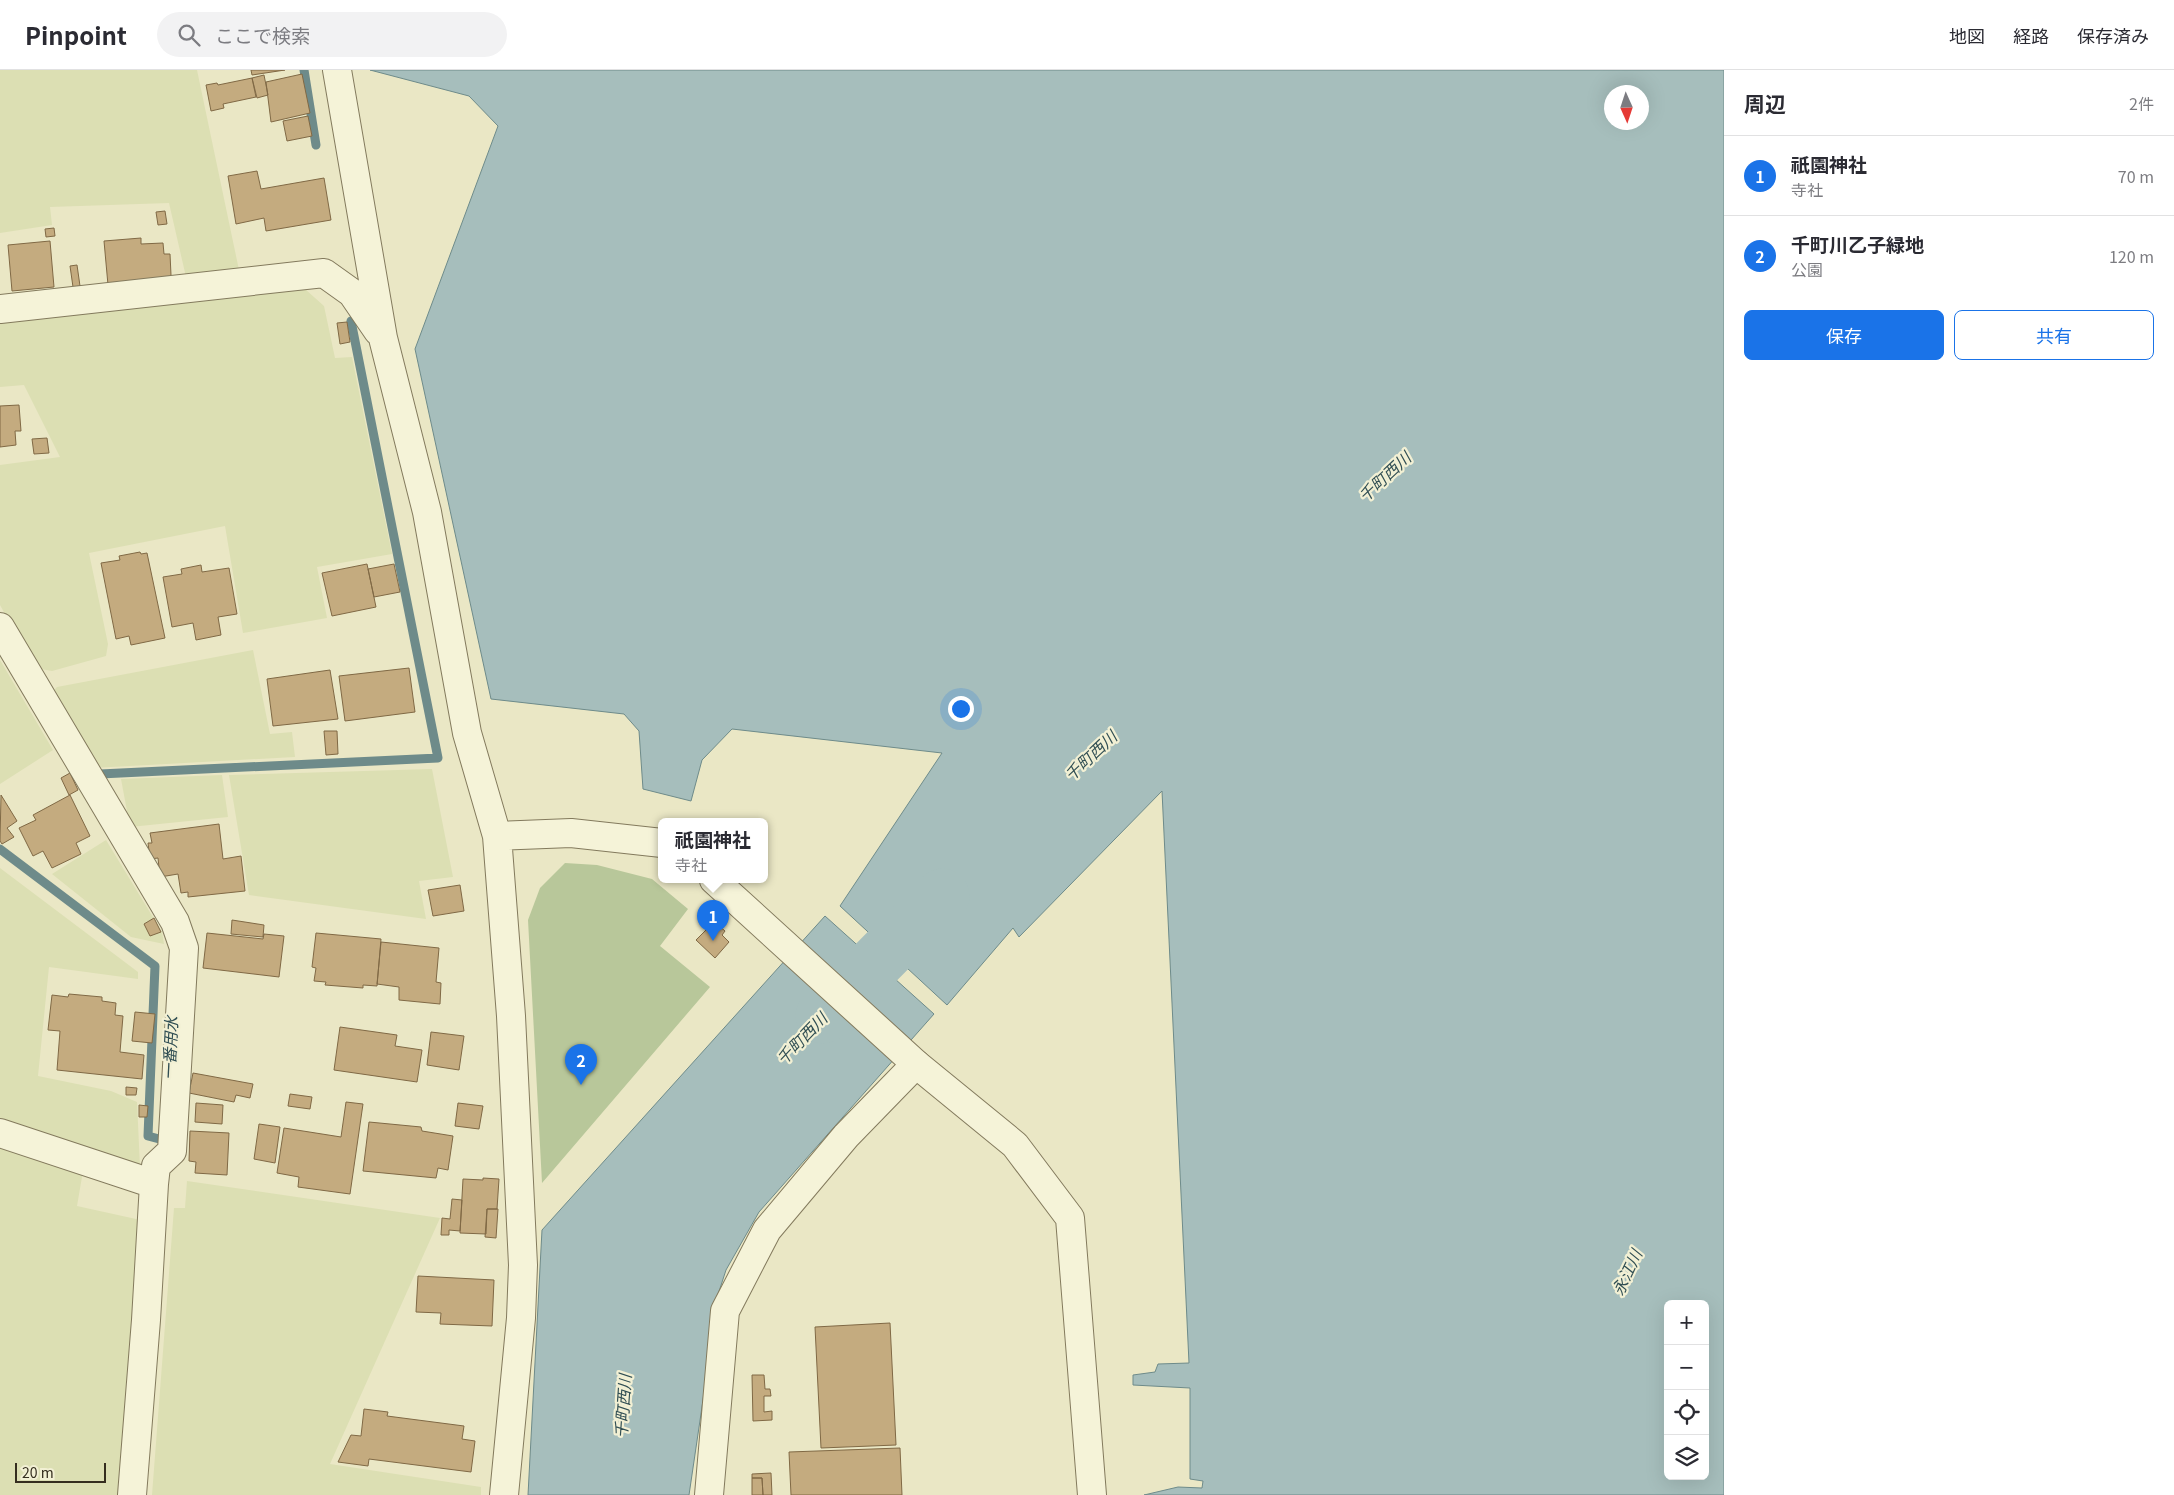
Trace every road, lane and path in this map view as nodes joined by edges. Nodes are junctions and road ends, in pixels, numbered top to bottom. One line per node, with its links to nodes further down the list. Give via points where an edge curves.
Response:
1 (337, 70): 3 (street)
2 (0, 309): 3 (street, via 324,273 352,293)
3 (383, 338): 5 (street, via 427,512 467,733)
4 (0, 627): 10 (street, via 175,922 184,948)
5 (497, 836): 6 (street, via 571,833); 12 (street, via 523,1265)
6 (658, 843)
7 (717, 883): 8 (street)
8 (916, 1064): 13 (street, via 846,1136 767,1230 725,1311); 14 (street, via 1016,1145 1070,1218)
9 (0, 1133): 10 (street)
10 (161, 1167): 11 (street)
11 (132, 1495)
12 (504, 1495)
13 (709, 1495)
14 (1092, 1495)

